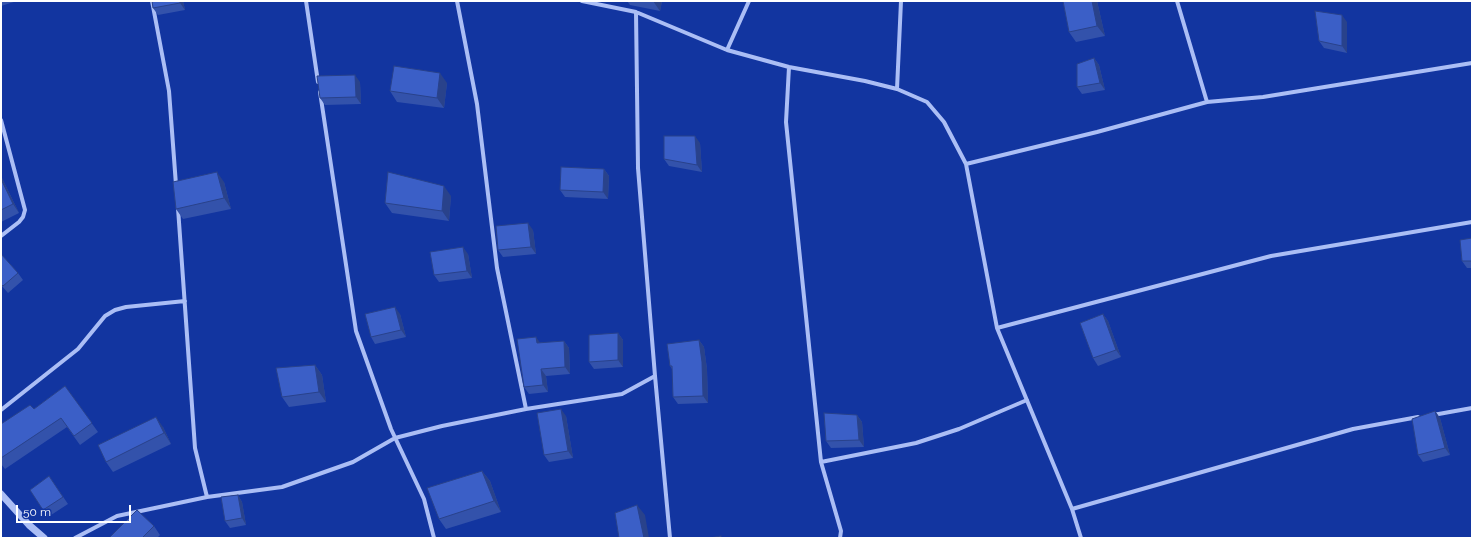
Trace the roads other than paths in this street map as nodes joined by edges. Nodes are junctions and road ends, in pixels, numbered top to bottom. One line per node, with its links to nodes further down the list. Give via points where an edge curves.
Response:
1 (152, 1): 16 (street, via 169,91)
2 (306, 1): 29 (street, via 356,331)
3 (457, 1): 25 (street, via 477,104 497,268)
4 (582, 1): 8 (street)
5 (749, 1): 9 (street)
6 (901, 1): 12 (street)
7 (1177, 1): 13 (street)
8 (636, 12): 9 (street); 22 (street, via 638,168)
9 (727, 50): 11 (street)
10 (1472, 63): 13 (street, via 1263,97)
11 (789, 67): 12 (street); 30 (street, via 786,122)
12 (897, 89): 15 (street, via 927,102 944,122)
13 (1207, 102): 15 (street)
14 (1, 120): 19 (street, via 25,210 19,222)
15 (966, 164): 21 (street)
16 (177, 194)
17 (178, 202): 20 (street)
18 (1472, 222): 21 (street, via 1271,256)
19 (1, 236)
20 (185, 300): 26 (street, via 115,310 105,316 78,349); 32 (street, via 195,448)
21 (997, 328): 23 (street)
22 (655, 376): 25 (street, via 622,394); 37 (street)
23 (1027, 400): 30 (street, via 959,429 916,443); 33 (street)
24 (1472, 408): 27 (street)
25 (526, 409): 29 (street)
26 (1, 410)
27 (1429, 416)
28 (1421, 417): 33 (street, via 1353,429)
29 (395, 438): 32 (street, via 353,462 282,487); 36 (street, via 424,499)
30 (820, 462): 38 (street, via 841,531)
31 (1, 494): 34 (street)
32 (207, 497): 35 (street, via 117,516)
33 (1072, 509): 39 (street)
34 (44, 538)
35 (75, 538)
36 (434, 538)
37 (670, 538)
38 (840, 538)
39 (1081, 538)

